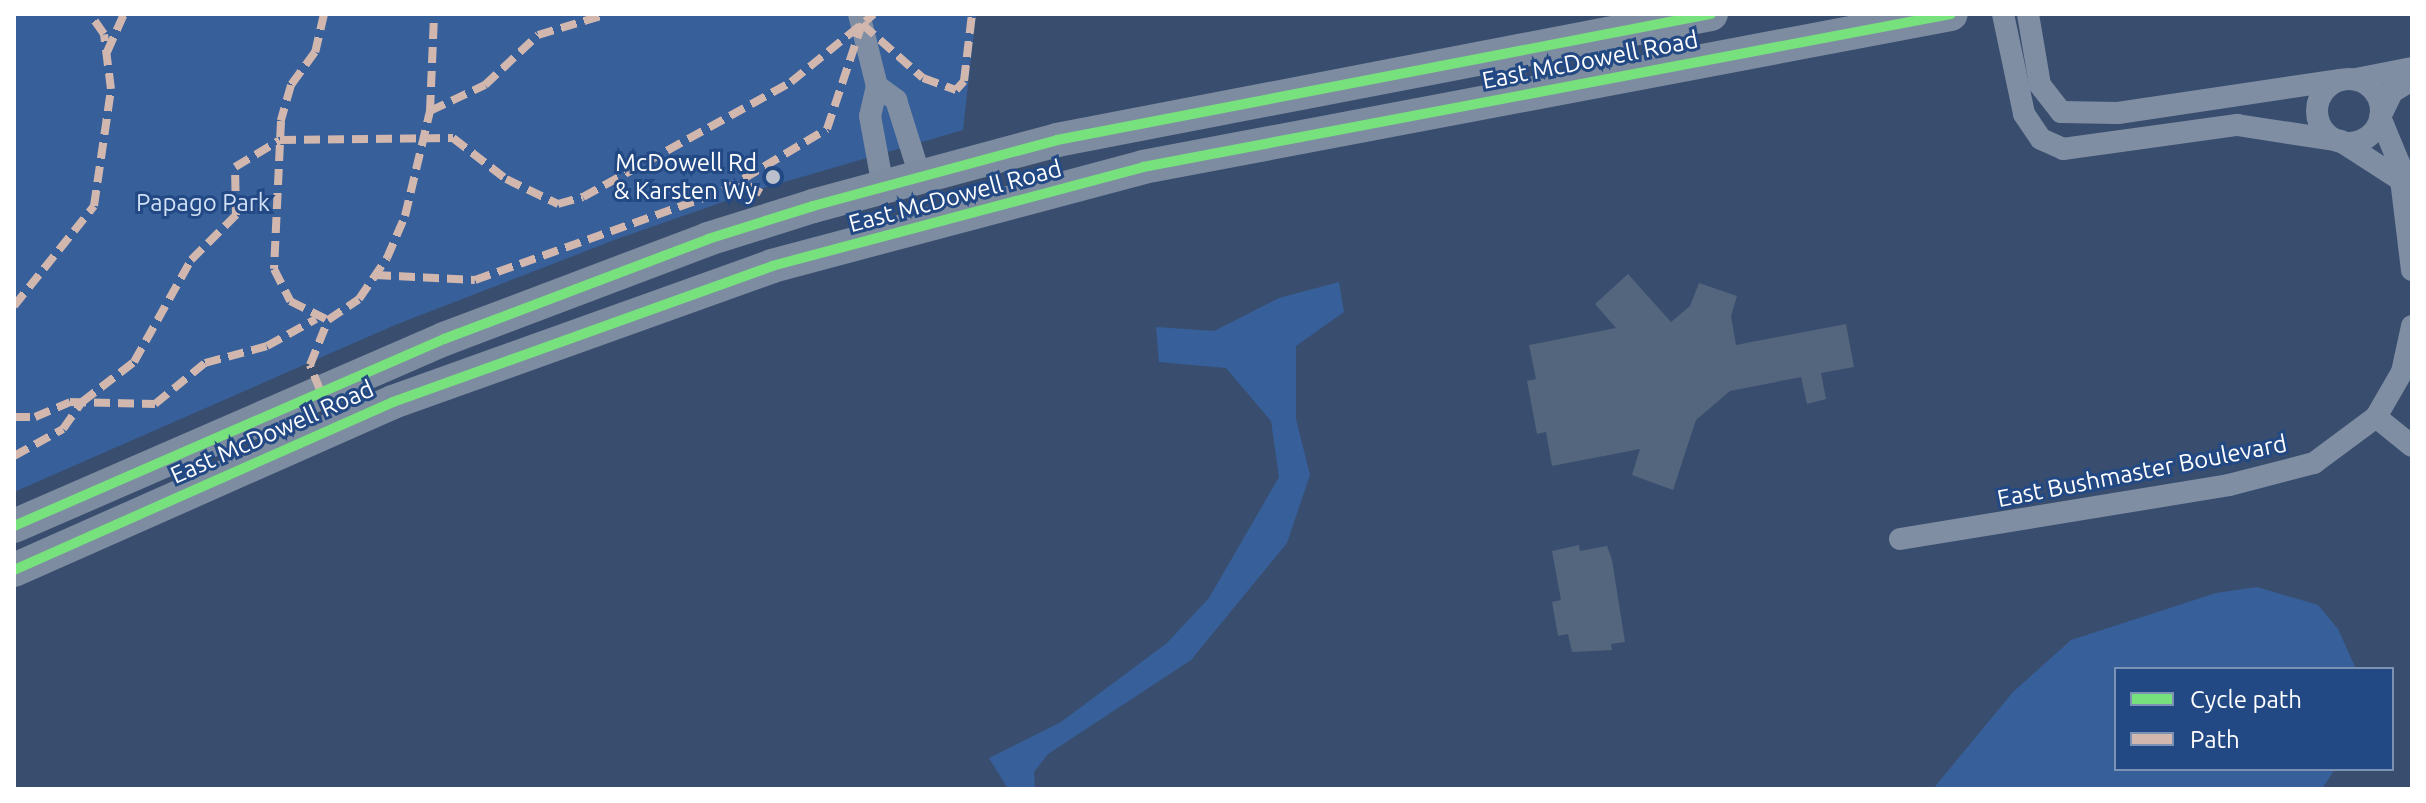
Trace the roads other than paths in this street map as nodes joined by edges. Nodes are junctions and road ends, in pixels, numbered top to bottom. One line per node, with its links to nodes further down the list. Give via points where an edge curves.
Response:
1 (859, 14): 9 (street)
2 (1711, 14): 12 (main road, East McDowell Road, via 1223,105)
3 (1951, 14): 16 (main road, East McDowell Road, via 1131,170)
4 (2003, 14): 11 (street, via 2024,114 2041,139 2063,149 2237,125)
5 (2028, 14): 7 (street, via 2040,85 2061,112 2118,113)
6 (2412, 68): 7 (street)
7 (2347, 80): 10 (street, via 2378,96); 11 (street, via 2323,92 2317,111 2324,130)
8 (2412, 80): 10 (street, via 2392,92)
9 (877, 86): 12 (street, via 896,100); 14 (street, via 870,116)
10 (2380, 116): 11 (street, via 2370,134); 13 (street)
11 (2341, 142): 13 (street)
12 (920, 176): 14 (main road, East McDowell Road); 16 (main road, via 887,216 673,283)
13 (2401, 180): 15 (street)
14 (883, 187): 20 (main road, East McDowell Road, via 708,239 444,339)
15 (2412, 270)
16 (657, 303): 22 (main road, East McDowell Road, via 264,455)
17 (2412, 326): 18 (street, East Bushmaster Boulevard, via 2402,372)
18 (2376, 417): 19 (street); 21 (street, East Bushmaster Boulevard, via 2314,463)
19 (2412, 446)
20 (14, 526)
21 (1900, 539)
22 (14, 570)

